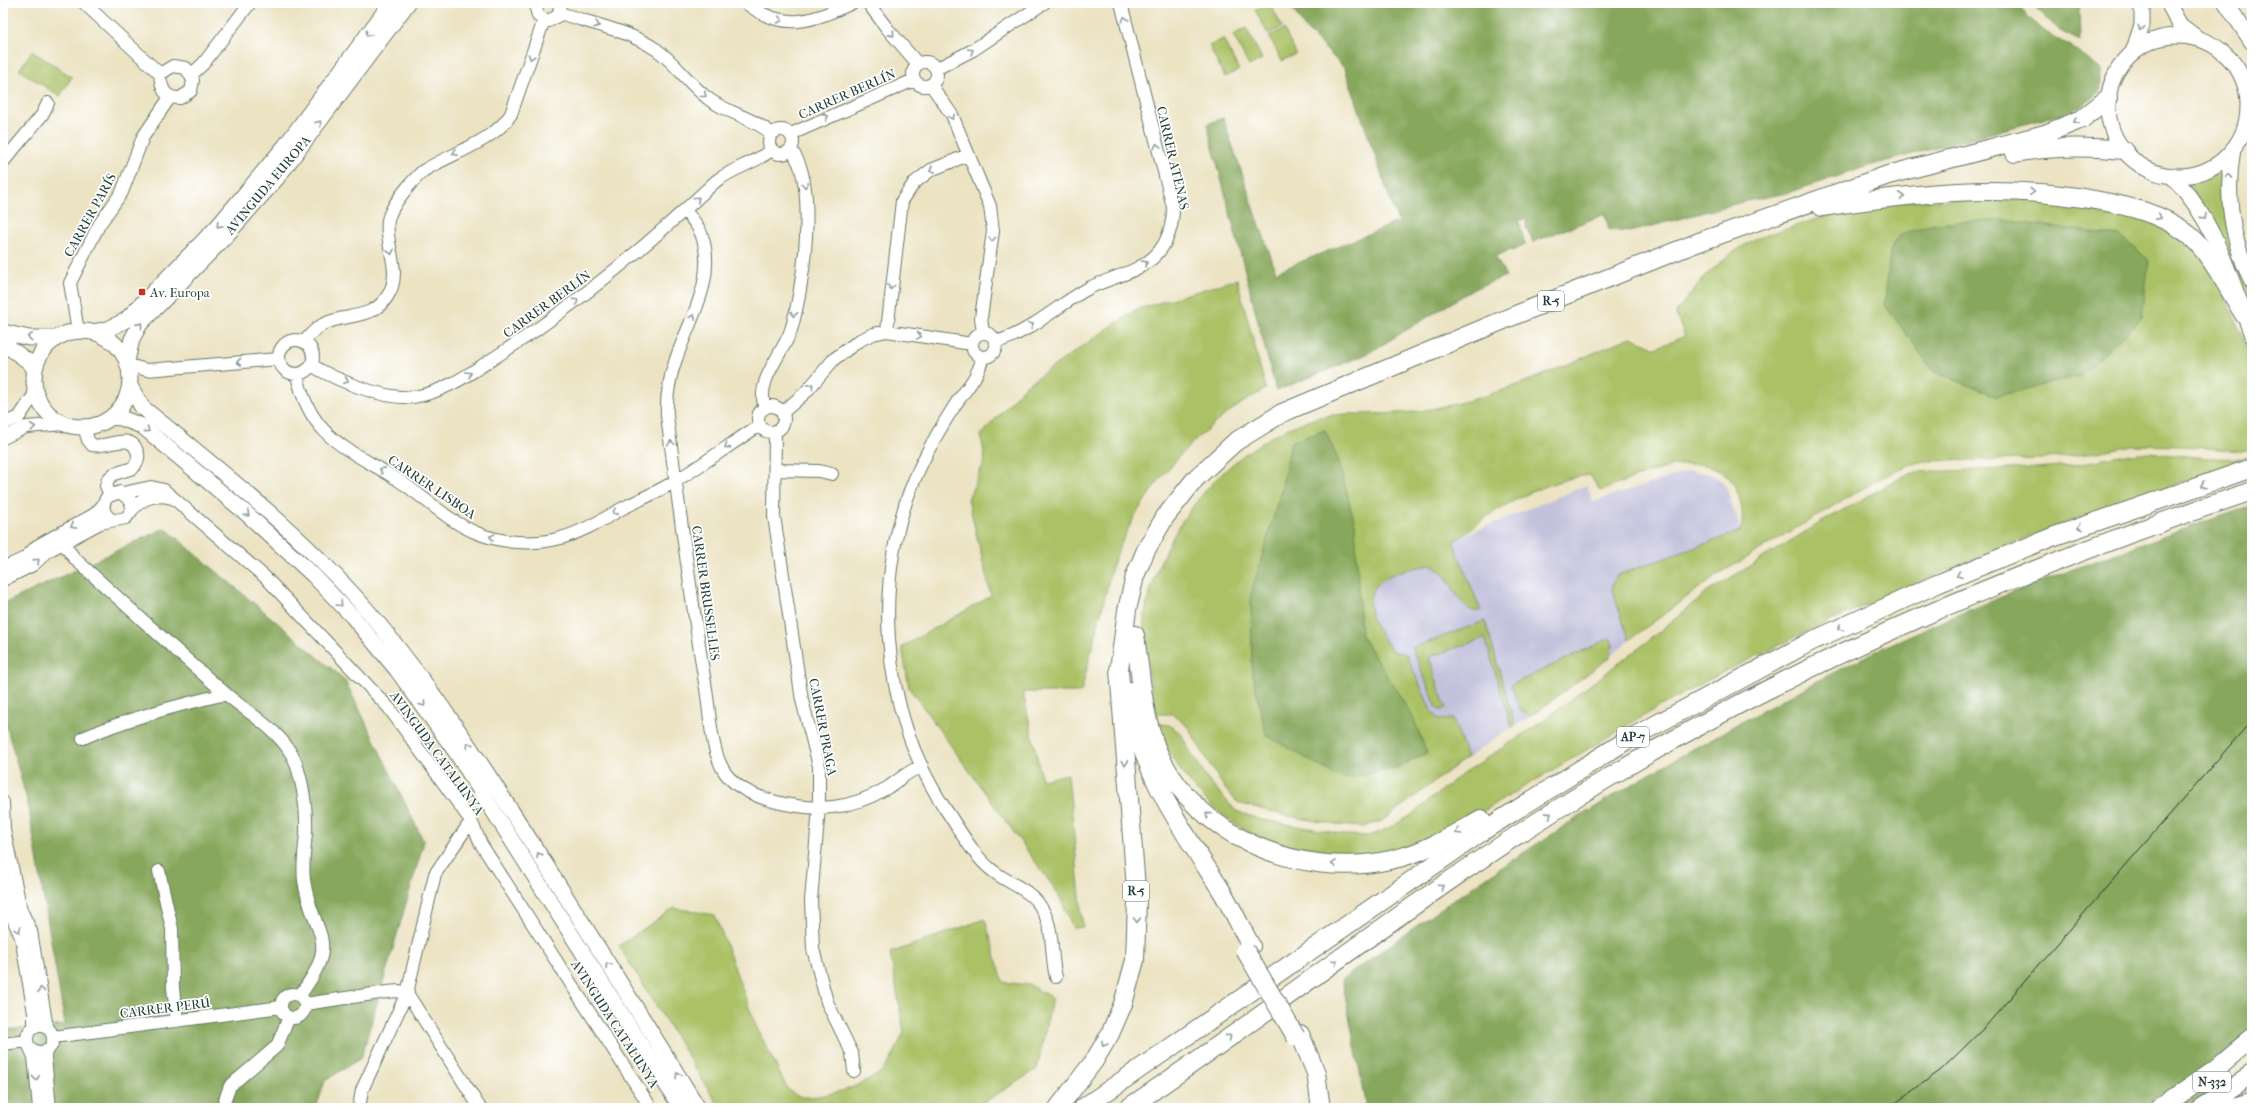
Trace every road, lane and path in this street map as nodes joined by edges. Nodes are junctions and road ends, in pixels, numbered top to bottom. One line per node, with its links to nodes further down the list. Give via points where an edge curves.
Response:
1 (84, 3): 21 (street)
2 (250, 3): 22 (street)
3 (392, 3): 43 (main road, AVINGUDA EUROPA, one-way to 43, via 285,146 222,222 126,320 106,330)
4 (408, 3): 53 (main road, AVINGUDA EUROPA, one-way to 4, via 132,339 140,324 224,238 277,178)
5 (537, 3): 15 (street, via 536,12)
6 (746, 3): 7 (street, one-way to 7, via 767,17 794,22 819,17)
7 (852, 3)
8 (868, 3): 19 (street, one-way to 19)
9 (1044, 3): 20 (street, one-way to 9, via 972,50)
10 (1121, 3): 48 (street, CARRER ATENAS, one-way to 10, via 1012,337 1091,288 1149,262 1169,235 1173,208)
11 (2142, 3): 18 (main road, one-way to 18, via 2142,25)
12 (2168, 3): 16 (main road, via 2180,25)
13 (2226, 3): 17 (main road)
14 (560, 8): 15 (street, via 553,20); 28 (street, one-way to 28, via 651,47 711,101 756,122)
15 (544, 20): 47 (street, one-way to 47, via 506,122 494,133 423,171 393,207 388,229 394,278 387,298 366,314 323,324)
16 (2197, 38): 18 (main road, via 2174,35 2152,40); 30 (main road, via 2218,47 2235,63 2245,84 2249,107 2244,129)
17 (2252, 42)
18 (2133, 52): 26 (main road, via 2112,81)
19 (918, 64): 20 (street, via 929,62); 23 (street, via 913,71)
20 (936, 69): 24 (street, via 937,78)
21 (160, 74): 22 (street, via 172,66 180,66); 25 (street, via 161,86)
22 (192, 75): 25 (street, via 193,86 190,91 180,98)
23 (914, 80): 24 (street, via 923,86); 29 (street, CARRER BERLÍN, one-way to 23)
24 (931, 85): 34 (street, one-way to 34, via 947,106)
25 (170, 97): 43 (street, CARRER PARÍS, via 143,137 122,192 100,225 70,283)
26 (2108, 98): 33 (main road, via 2108,117 2114,134); 82 (highway, R-5, one-way to 82, via 2082,119 2045,134 1888,175 1699,242 1518,314 1317,398 1260,425 1206,467 1165,517 1146,550 1136,576 1127,610)
27 (48, 103): 35 (street, via 42,115)
28 (772, 134): 29 (street, via 782,129); 31 (street, via 769,142)
29 (791, 134): 32 (street, via 794,144)
30 (2233, 149): 36 (main road, via 2216,165 2195,174); 39 (main road, one-way to 30, via 2246,270 2232,222 2229,189)
31 (772, 150): 32 (street, via 783,154); 38 (street, CARRER BERLÍN, one-way to 31, via 724,176)
32 (790, 150): 59 (street, one-way to 59, via 800,164 805,178 806,254 791,330 765,383)
33 (2124, 150): 36 (main road, via 2137,163); 37 (highway, via 2080,146 2048,147 2020,152 1908,180)
34 (968, 155): 41 (street, one-way to 41, via 932,170 914,183 902,201); 44 (street, one-way to 44, via 990,206 993,220 992,246 981,318)
35 (3, 162)
36 (2172, 176): 40 (main road, one-way to 40, via 2188,192 2207,221 2221,248)
37 (1822, 208): 40 (highway, one-way to 40, via 1933,193 1984,190 2035,192 2130,207 2152,214 2188,234 2200,246); 80 (highway, via 1766,226 1304,410 1264,431 1208,476 1170,526 1156,550 1142,590)
38 (685, 211): 54 (street, CARRER BERLÍN, one-way to 38, via 325,373 382,394 406,398 435,391 483,365 552,319 619,268); 71 (street, CARRER BRUSSEL·LES, one-way to 38, via 667,416 667,393 675,362 700,299 706,258 702,234)
39 (2252, 281)
40 (2245, 316): 45 (main road)
41 (887, 331): 50 (street, one-way to 50); 60 (street, one-way to 41, via 806,392 846,349 873,334)
42 (3, 332): 46 (main road, one-way to 42, via 29,338)
43 (85, 332): 46 (main road); 53 (main road, via 113,342)
44 (983, 332): 48 (street, via 991,334); 50 (street, via 976,336)
45 (2252, 335)
46 (57, 338): 55 (main road, via 42,352)
47 (304, 342): 52 (street, via 289,341 280,349); 54 (street, via 312,351)
48 (996, 342): 51 (street, via 994,353)
49 (3, 343): 55 (main road, via 29,362)
50 (972, 344): 51 (street, via 974,351)
51 (983, 357): 85 (street, via 976,377 951,412 921,465 905,507 893,558 888,617 890,652 902,712)
52 (278, 359): 53 (street, one-way to 53, via 146,370); 56 (street, via 284,370)
53 (127, 363): 57 (main road)
54 (311, 365): 56 (street, via 305,372)
55 (35, 370): 58 (main road)
56 (297, 375): 71 (street, CARRER LISBOA, one-way to 56, via 589,527 564,537 530,542 489,537 456,522 398,479 339,445 326,433 310,411)
57 (130, 386): 61 (main road, via 124,404); 117 (main road, one-way to 57, via 498,789 443,706 409,661 340,581 275,519 142,407)
58 (36, 392): 62 (street, via 19,417); 63 (main road, via 42,405 52,416)
59 (765, 408): 60 (street, via 775,407); 64 (street, via 758,417)
60 (782, 413): 66 (street, via 783,424)
61 (111, 418): 65 (main road); 116 (main road, one-way to 116, via 132,422 151,433 247,514 314,575 375,643 456,752)
62 (3, 424)
63 (65, 424): 65 (main road); 67 (street, one-way to 63, via 26,427)
64 (760, 425): 66 (street, via 765,430); 71 (street, CARRER LISBOA, one-way to 71)
65 (84, 427): 73 (street, via 92,445 103,446 125,441 132,444 137,451 138,459 133,468 114,474 108,479 107,487)
66 (775, 431): 69 (street, CARRER PRAGA)
67 (3, 438)
68 (2252, 468): 81 (highway, AP-7, one-way to 81, via 2052,537 1937,584)
69 (775, 470): 70 (street, via 819,471); 87 (street, CARRER PRAGA, via 774,516 802,700 819,766)
70 (832, 474)
71 (676, 481): 87 (street, CARRER BRUSSEL·LES, via 697,634 720,764 735,782 764,798 790,805)
72 (2252, 491): 106 (highway, AP-7, one-way to 72, via 1479,860 1601,781 1748,698 1824,660 1979,591 2060,558)
73 (112, 497): 74 (street, AVINGUDA CATALUNYA, via 155,487 164,490); 75 (street, via 131,501); 76 (street, via 106,514); 78 (street, one-way to 78, via 95,514 37,546 25,558)
74 (172, 498): 75 (street, via 149,497); 88 (street, AVINGUDA CATALUNYA, via 265,577 389,708)
75 (132, 510): 76 (street, via 122,520)
76 (113, 520): 77 (street, via 100,523)
77 (63, 544): 79 (street, one-way to 77, via 33,565 45,553); 83 (street, via 75,559)
78 (3, 568)
79 (3, 580)
80 (1135, 635): 81 (highway, one-way to 80, via 1750,667 1688,699 1438,844 1389,861 1348,865 1301,861 1256,846 1224,827 1189,797 1162,760 1148,724 1141,690); 91 (highway, via 1130,656 1130,690 1137,732 1145,755 1166,800 1198,856 1222,891)
81 (1812, 641): 119 (highway, AP-7, via 1627,740 1483,831)
82 (1122, 654): 91 (highway, R-5, via 1131,727 1147,774 1171,822); 118 (highway, R-5, one-way to 118, via 1119,670 1120,704 1137,901 1135,960 1123,1004 1110,1034 1094,1061)
83 (226, 694): 84 (street, via 115,724); 94 (street, via 274,732 298,769 305,816 304,879 320,927 323,950 317,971)
84 (83, 738)
85 (922, 766): 87 (street, CARRER BRUSSEL·LES, via 909,771 887,788 863,800); 92 (street, via 946,809 985,864 993,872 1029,894 1043,910 1052,938)
86 (3, 802): 99 (street, one-way to 86, via 31,931 21,910 4,830)
87 (819, 808): 107 (street, CARRER PRAGA, via 811,900 813,949 827,1002 852,1053)
88 (471, 822): 93 (street, via 435,874); 115 (street, AVINGUDA CATALUNYA, via 481,844)
89 (159, 871): 97 (street, via 172,929 173,988)
90 (3, 880): 98 (street, one-way to 98, via 10,912 21,937)
91 (1248, 948): 100 (highway, R-5, bridge)
92 (1056, 977)
93 (407, 993): 94 (street, via 399,991); 113 (street, via 362,1090); 114 (street)
94 (303, 1000): 95 (street, via 293,993 286,995 281,1002); 96 (street, via 302,1014 295,1018)
95 (281, 1008): 96 (street, via 283,1014); 97 (street, CARRER PERÚ)
96 (289, 1017): 112 (street, via 276,1046 230,1086)
97 (177, 1021): 99 (street, CARRER PERÚ)
98 (34, 1027): 99 (street, via 39,1026); 103 (street, via 28,1032)
99 (50, 1033): 104 (street, via 52,1044)
100 (1298, 1036): 122 (highway, R-5, via 1310,1072); 123 (highway, via 1316,1073)
101 (2252, 1038): 124 (highway, via 2214,1070)
102 (3, 1044): 103 (street)
103 (28, 1044): 104 (street, via 38,1052); 110 (street, one-way to 110, via 34,1057)
104 (46, 1050): 111 (street)
105 (2252, 1055): 125 (highway, N-332)
106 (1203, 1056): 120 (highway, AP-7); 121 (highway, via 1180,1082)
107 (854, 1071)
108 (2252, 1074): 126 (highway, N-332)
109 (2252, 1101): 127 (highway)
110 (39, 1108)
111 (50, 1108)
112 (222, 1108)
113 (359, 1108)
114 (478, 1108)
115 (652, 1108)
116 (681, 1108)
117 (698, 1108)
118 (1058, 1108)
119 (1083, 1108)
120 (1128, 1108)
121 (1150, 1108)
122 (1315, 1108)
123 (1321, 1108)
124 (2158, 1108)
125 (2171, 1108)
126 (2199, 1108)
127 (2230, 1108)

